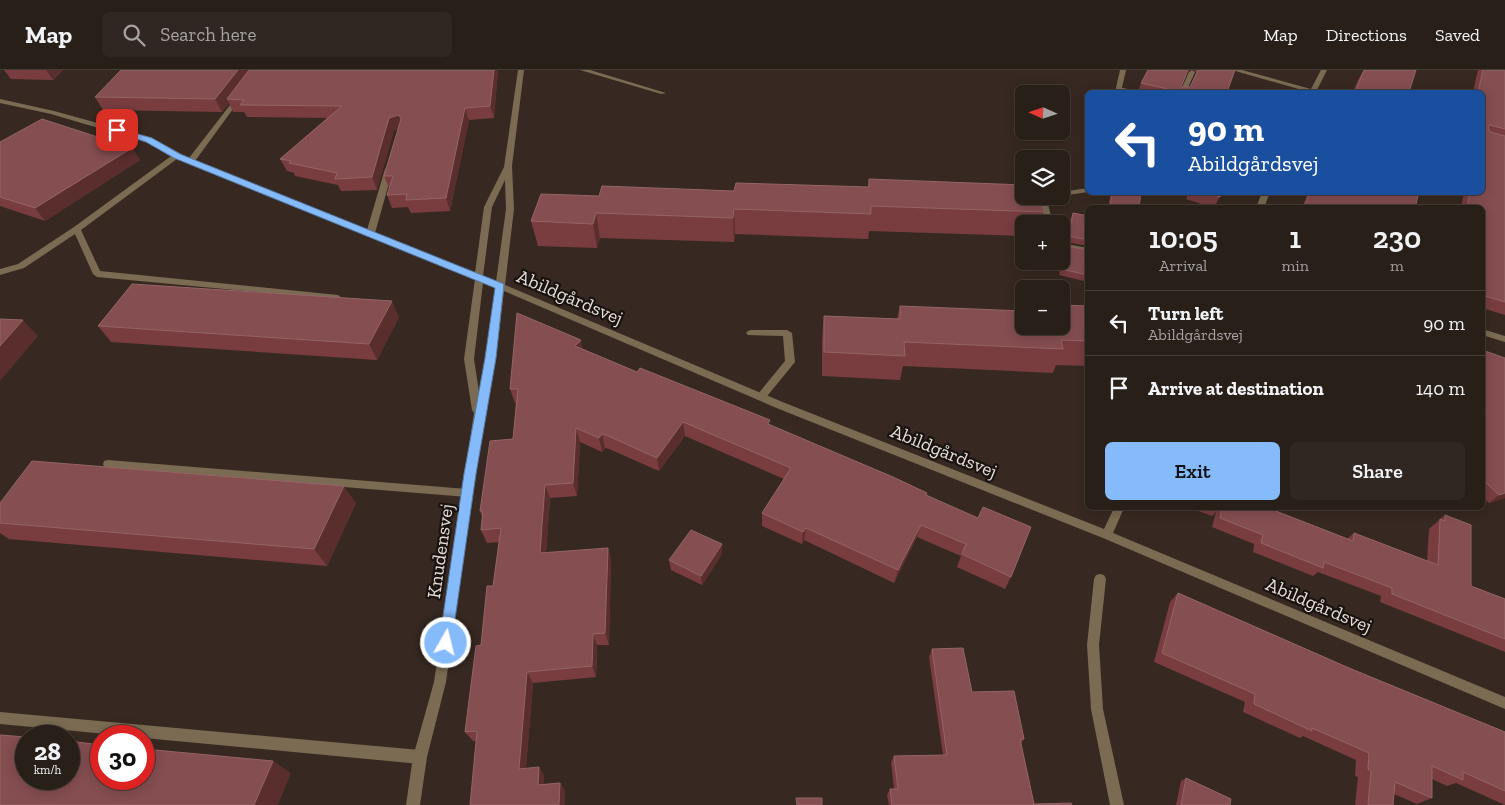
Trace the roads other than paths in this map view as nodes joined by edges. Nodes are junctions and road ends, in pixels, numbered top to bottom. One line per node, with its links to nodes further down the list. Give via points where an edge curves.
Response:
1 (522, 70): 17 (street, Knudensvej)
2 (583, 70): 12 (street)
3 (1123, 70): 7 (street)
4 (1235, 70): 9 (street)
5 (1324, 70): 10 (street)
6 (1192, 72): 8 (street)
7 (1119, 90)
8 (1184, 90)
9 (1307, 90)
10 (1315, 90)
11 (242, 93): 16 (street)
12 (662, 93)
13 (0, 101): 14 (street, Abildgårdsvej, via 52,112 149,140)
14 (177, 156): 16 (street, Abildgårdsvej); 20 (street)
15 (392, 159): 21 (street)
16 (191, 161): 21 (street, Abildgårdsvej)
17 (508, 166): 25 (street, Knudensvej, via 488,208); 26 (street, Knudensvej, via 510,209)
18 (1085, 190): 19 (street)
19 (1070, 193)
20 (76, 229): 24 (street, via 20,266); 27 (street, via 97,274)
21 (370, 235): 25 (street, Abildgårdsvej)
22 (1070, 248): 23 (street)
23 (1085, 250)
24 (0, 272)
25 (480, 278): 26 (street, Abildgårdsvej); 32 (street, Knudensvej, via 469,359)
26 (500, 286): 31 (street, Abildgårdsvej); 32 (street, Knudensvej, via 491,358)
27 (341, 298)
28 (751, 333): 31 (street, via 787,333 790,362)
29 (1485, 333): 30 (street)
30 (1505, 339)
31 (761, 397): 36 (street, Abildgårdsvej)
32 (478, 418): 34 (street, Knudensvej)
33 (108, 464): 34 (street)
34 (467, 492): 40 (street, Knudensvej, via 440,682)
35 (1119, 510): 36 (street)
36 (1107, 535): 38 (street, Abildgårdsvej)
37 (1100, 579): 42 (street, via 1093,645 1097,709)
38 (1505, 703)
39 (0, 718): 40 (street)
40 (420, 757): 41 (street, Knudensvej)
41 (413, 805)
42 (1117, 805)

